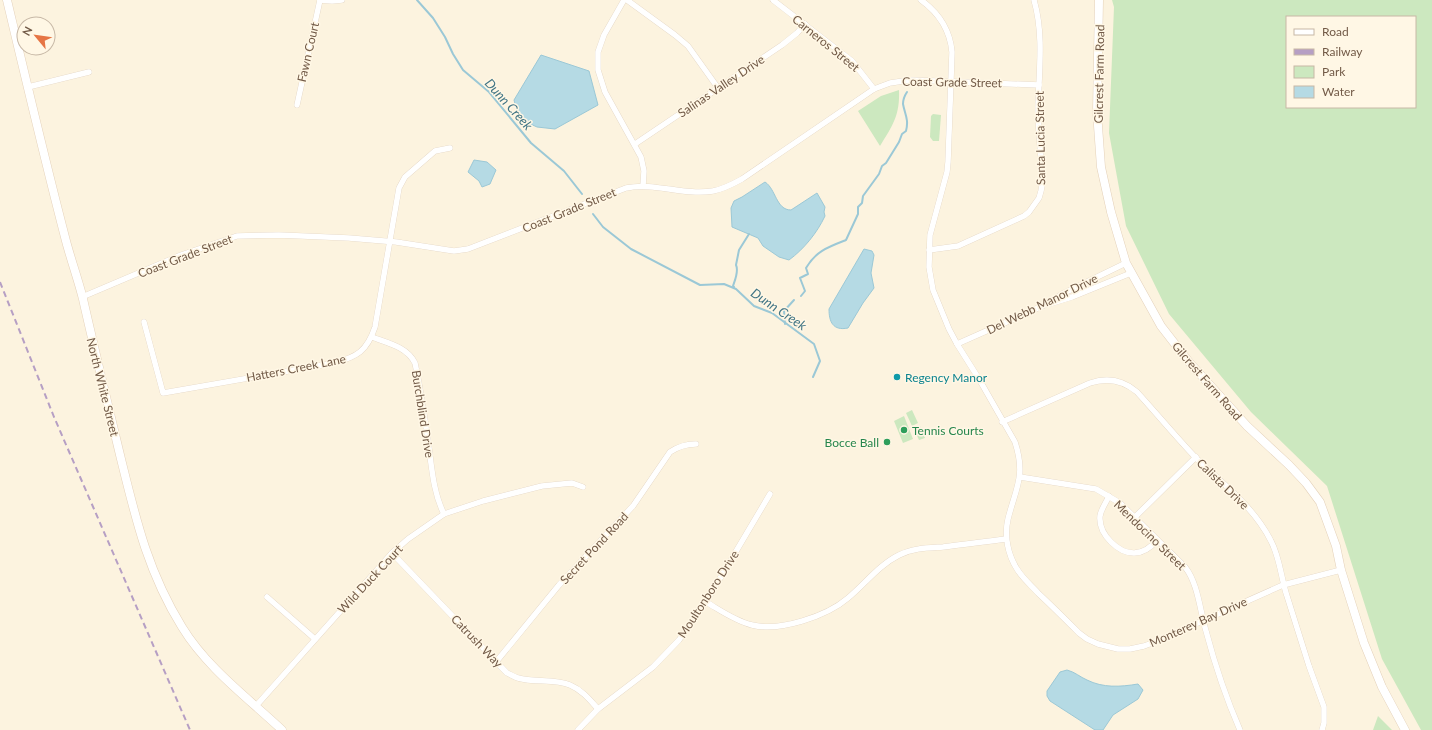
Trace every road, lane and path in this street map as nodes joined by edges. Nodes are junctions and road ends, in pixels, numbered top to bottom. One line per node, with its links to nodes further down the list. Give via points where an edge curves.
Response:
1 (7, 0): 14 (main road, North White Street)
2 (320, 0): 3 (street); 17 (street, Fawn Court)
3 (342, 0)
4 (624, 0): 18 (street, via 604,35 598,52 598,70 605,92)
5 (627, 0): 15 (street, via 688,46)
6 (773, 0): 10 (street, Carneros Street)
7 (921, 0): 12 (street, Monterey Bay Drive, via 938,14 946,28 952,52)
8 (1034, 0): 13 (street, Santa Lucia Street, via 1040,36)
9 (1099, 0): 23 (main road, Gilcrest Farm Road, via 1097,112 1101,167 1107,199)
10 (805, 24): 15 (street, Salinas Valley Drive, via 797,34); 16 (street, Carneros Street, via 852,61)
11 (89, 72): 14 (street)
12 (951, 82): 13 (street, Coast Grade Street); 16 (street, Coast Grade Street, via 897,81); 22 (street, Monterey Bay Drive, via 947,172 932,224)
13 (1039, 85): 22 (street, Santa Lucia Street, via 1042,180 1041,191 1034,205 1017,220 958,246)
14 (28, 87): 25 (main road, North White Street)
15 (718, 88): 18 (street, Salinas Valley Drive)
16 (874, 90): 20 (street, Coast Grade Street, via 726,188 700,192)
17 (297, 105)
18 (635, 144): 20 (street, via 643,162)
19 (450, 148): 21 (street, Hatters Creek Lane, via 435,151 405,177 399,188)
20 (643, 186): 21 (street, Coast Grade Street, via 619,190 468,249 454,251)
21 (389, 241): 25 (street, Coast Grade Street, via 312,236 237,236 181,255); 28 (street, Hatters Creek Lane)
22 (929, 250): 29 (street, Monterey Bay Drive, via 933,290)
23 (1126, 264): 24 (main road, Gilcrest Farm Road); 26 (street, Del Webb Manor Drive, via 1062,294)
24 (1131, 273): 26 (street, via 1072,297); 42 (main road, Gilcrest Farm Road, via 1160,326 1189,362 1247,426 1306,483 1320,502 1336,546)
25 (82, 297): 49 (main road, North White Street, via 142,540 152,568 165,598 183,629 214,668)
26 (1047, 304): 29 (street, Del Webb Manor Drive)
27 (144, 322): 28 (street, Hatters Creek Lane, via 163,393 349,359 359,353)
28 (372, 337): 37 (street, Burchblind Drive, via 398,347 412,356 415,363 434,482)
29 (957, 344): 30 (street, Monterey Bay Drive)
30 (1002, 422): 32 (street, Calista Drive, via 1090,383 1114,380 1129,385 1138,392); 33 (street, Monterey Bay Drive, via 1015,442)
31 (696, 444): 48 (street, Secret Pond Road, via 685,444 670,452 633,506 559,585)
32 (1196, 457): 38 (street); 43 (street, Calista Drive, via 1258,518 1272,542 1280,563)
33 (1020, 477): 36 (street, Mendocino Street, via 1096,488); 39 (street, Monterey Bay Drive, via 1008,520)
34 (583, 487): 37 (street, Wild Duck Court, via 572,483 542,486 482,501)
35 (770, 494): 45 (street, Moultonboro Drive)
36 (1109, 496): 38 (street, Mendocino Street); 40 (street, via 1103,507 1100,522 1104,535 1116,547 1125,552 1136,553 1146,550)
37 (444, 514): 41 (street, Wild Duck Court)
38 (1135, 518): 40 (street, Mendocino Street)
39 (1006, 539): 45 (street, via 910,551 891,560 836,607 813,618 785,625 753,625 738,620); 46 (street, Monterey Bay Drive, via 1017,569 1027,581 1078,633 1098,644 1118,649 1144,646)
40 (1157, 540): 46 (street, Mendocino Street, via 1191,575)
41 (392, 553): 47 (street, Wild Duck Court); 48 (street, Catrush Way)
42 (1341, 570): 43 (street, Monterey Bay Drive); 55 (main road, Gilcrest Farm Road, via 1364,643 1382,687)
43 (1284, 585): 46 (street, Monterey Bay Drive); 54 (street, Calista Drive, via 1324,707)
44 (267, 597): 47 (street)
45 (706, 602): 50 (street, Moultonboro Drive, via 679,640 653,666)
46 (1203, 620): 53 (street, Mendocino Street, via 1215,662)
47 (315, 639): 49 (street, Wild Duck Court)
48 (496, 662): 50 (street, Catrush Way, via 517,678 558,681 570,685 582,692)
49 (256, 706): 51 (main road, North White Street)
50 (598, 709): 52 (street, Moultonboro Drive)
51 (282, 730)
52 (578, 730)
53 (1240, 730)
54 (1322, 730)
55 (1405, 730)

